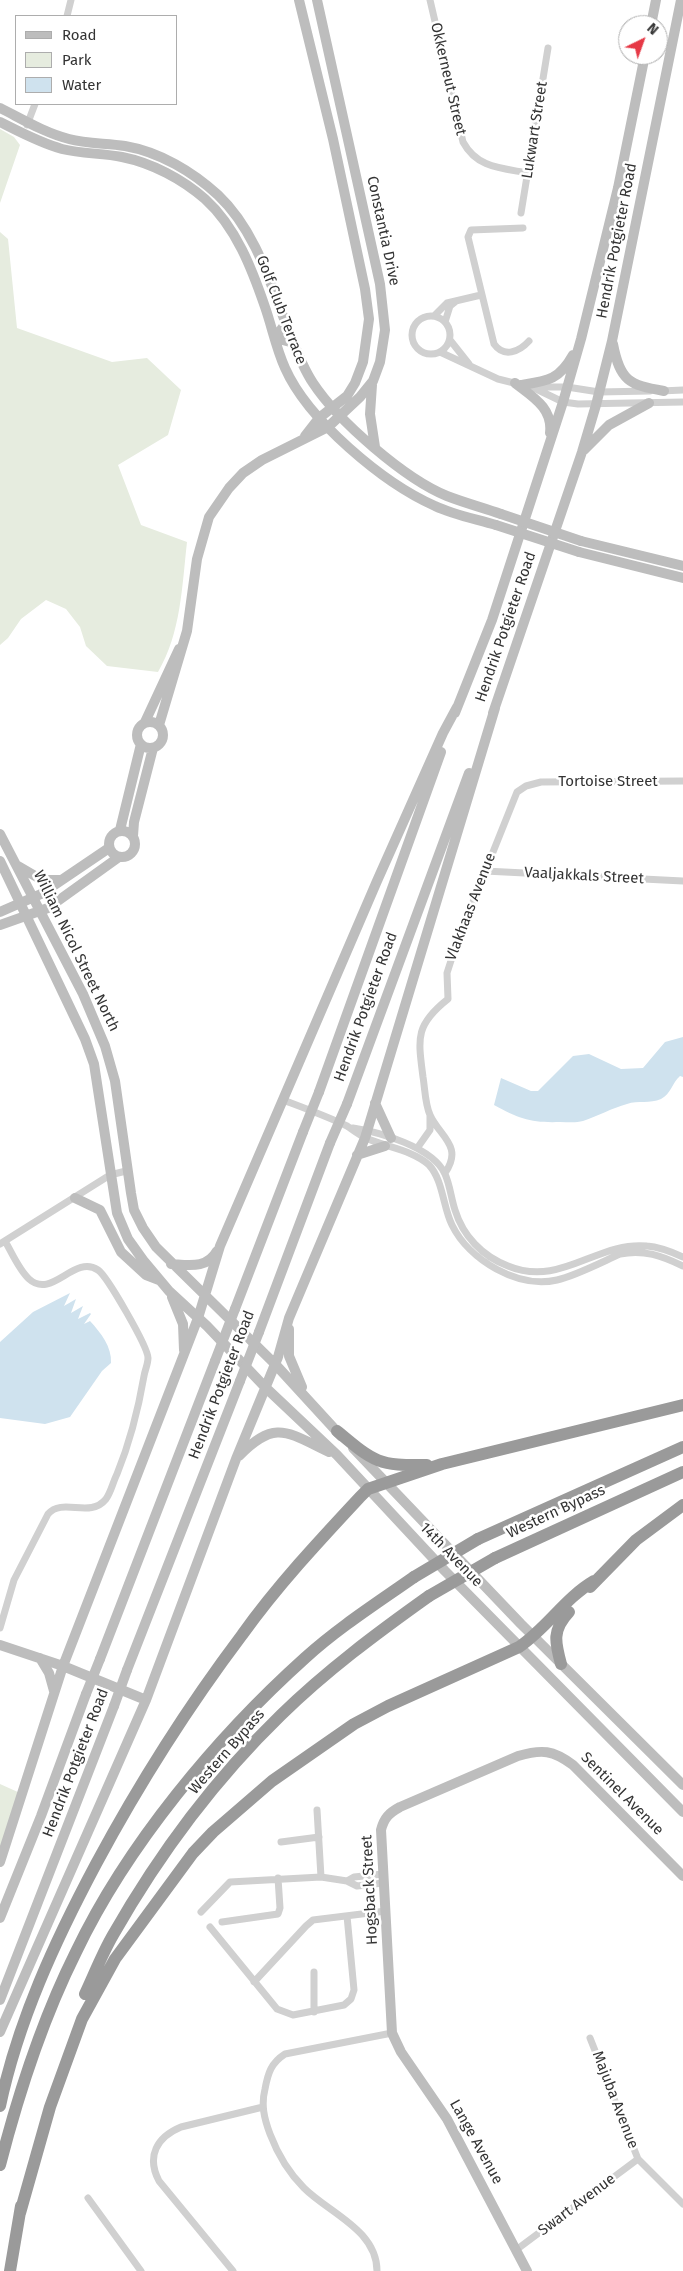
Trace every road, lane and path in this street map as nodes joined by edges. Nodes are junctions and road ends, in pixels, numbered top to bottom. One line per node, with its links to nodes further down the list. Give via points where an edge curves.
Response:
1 (71, 0): 7 (street)
2 (299, 0): 42 (main road, Constantia Drive, via 333,139 369,319 360,371 346,396)
3 (317, 0): 32 (main road, Constantia Drive, via 380,284 385,330)
4 (430, 0): 16 (street, Okkerneut Street, via 468,152 476,160 489,165)
5 (656, 0): 8 (main road)
6 (681, 0): 28 (main road, Hendrik Potgieter Road)
7 (67, 15)
8 (653, 15)
9 (548, 48): 16 (street, Lukwart Street)
10 (643, 65): 25 (main road, Hendrik Potgieter Road, via 618,188)
11 (35, 105): 14 (street)
12 (0, 108): 14 (main road, Golf Club Terrace)
13 (0, 122): 15 (main road, Golf Club Terrace)
14 (28, 122): 15 (street); 23 (main road, Golf Club Terrace, via 70,139 128,146 153,154 203,182 230,208 245,229 258,252)
15 (24, 134): 24 (main road, Golf Club Terrace, via 62,149 138,160 170,174 205,199 237,240)
16 (528, 173): 17 (street, Lukwart Street)
17 (521, 213)
18 (523, 228): 19 (street, via 470,232 468,237)
19 (481, 295): 20 (street); 27 (street, via 496,347 508,353)
20 (455, 302): 21 (street, via 447,303); 22 (street, via 450,306)
21 (434, 316): 22 (street); 30 (street, via 417,322 412,340 424,354)
22 (445, 322): 26 (street)
23 (286, 323): 24 (main road); 29 (main road, Golf Club Terrace)
24 (275, 338): 29 (main road); 44 (main road, Golf Club Terrace, via 285,368)
25 (581, 339): 33 (main road, via 560,374 544,382); 34 (main road, Hendrik Potgieter Road)
26 (450, 340): 30 (street); 31 (street)
27 (529, 341)
28 (612, 341): 36 (main road, via 616,362 628,381 640,387); 37 (main road, Hendrik Potgieter Road)
29 (294, 343): 42 (main road, Golf Club Terrace, via 308,376)
30 (440, 352): 31 (street)
31 (470, 366): 33 (street, via 498,379)
32 (373, 381): 43 (main road, Constantia Drive); 48 (main road, via 369,404)
33 (522, 385): 34 (street); 38 (street); 47 (main road, via 546,409 551,423)
34 (567, 387): 37 (street); 38 (main road, Hendrik Potgieter Road)
35 (683, 390): 36 (street)
36 (664, 391): 37 (street)
37 (599, 392): 41 (main road, Hendrik Potgieter Road)
38 (563, 402): 41 (street); 47 (main road, Hendrik Potgieter Road)
39 (683, 402): 40 (street)
40 (649, 403): 41 (street); 49 (main road, via 609,425)
41 (596, 405): 49 (main road, Hendrik Potgieter Road)
42 (333, 408): 43 (main road, Golf Club Terrace); 44 (main road, Constantia Drive)
43 (342, 416): 45 (main road, Constantia Drive); 48 (main road, Golf Club Terrace)
44 (319, 418): 45 (main road, Golf Club Terrace); 46 (main road, Constantia Drive)
45 (328, 427): 46 (main road, Constantia Drive); 51 (main road, Golf Club Terrace, bridge, via 402,489 444,510 579,552)
46 (304, 437): 52 (main road, Constantia Drive, via 243,473 216,506 201,539 190,617)
47 (548, 446): 53 (main road, Hendrik Potgieter Road, via 492,620)
48 (376, 448): 50 (main road, Golf Club Terrace, bridge, via 392,464 447,496 581,541)
49 (582, 452): 54 (main road, Hendrik Potgieter Road)
50 (683, 566)
51 (683, 578)
52 (181, 646): 55 (main road, Constantia Drive); 56 (main road, Constantia Drive, via 180,661)
53 (457, 707): 77 (main road, via 377,881); 137 (main road, Hendrik Potgieter Road, bridge, via 319,1092)
54 (494, 708): 78 (main road); 142 (main road, Hendrik Potgieter Road, bridge, via 347,1104)
55 (145, 722): 56 (main road); 57 (main road, via 137,732)
56 (159, 725): 58 (main road, via 163,739)
57 (141, 744): 58 (main road); 61 (main road)
58 (153, 748): 63 (main road)
59 (683, 781): 60 (street, Tortoise Street)
60 (532, 784): 68 (street, Vlakhaas Avenue, via 517,792)
61 (120, 830): 63 (main road); 64 (main road, via 109,839)
62 (0, 834): 67 (main road, William Nicol Street North)
63 (133, 836): 65 (main road, via 134,850)
64 (109, 848): 65 (main road); 69 (main road)
65 (119, 857): 73 (main road)
66 (0, 861): 72 (main road, William Nicol Street North)
67 (17, 865): 69 (main road, via 42,880); 71 (main road, William Nicol Street North)
68 (485, 871): 70 (street, Vaaljakkals Street); 79 (street, Vlakhaas Avenue, via 447,973 448,999 428,1016 420,1041)
69 (63, 880): 71 (main road)
70 (683, 881)
71 (33, 898): 72 (main road); 73 (main road, William Nicol Street North)
72 (20, 903): 74 (main road); 75 (main road, William Nicol Street North)
73 (40, 911): 75 (main road); 84 (main road, William Nicol Street North, via 83,994 105,1046 115,1081)
74 (0, 912)
75 (26, 916): 76 (main road); 86 (main road, William Nicol Street North, via 94,1064)
76 (0, 925)
77 (283, 1100): 80 (street); 90 (main road)
78 (375, 1103): 80 (main road); 81 (main road)
79 (430, 1116): 82 (street, via 430,1130); 85 (street, Vlakhaas Avenue, via 450,1142 451,1161)
80 (366, 1134): 81 (street); 83 (main road)
81 (388, 1142): 82 (street); 83 (main road); 87 (street, via 418,1157)
82 (418, 1147): 85 (street, via 431,1156)
83 (357, 1155): 98 (main road)
84 (126, 1172): 86 (street); 92 (main road, William Nicol Street North, via 134,1210 143,1228)
85 (445, 1173): 87 (street); 91 (street, Vlakhaas Avenue, via 456,1212 470,1240 508,1266 523,1271 557,1270 616,1248 637,1246 660,1248)
86 (110, 1175): 88 (street); 94 (main road, William Nicol Street North, via 122,1227)
87 (436, 1176): 93 (street, via 456,1233 483,1260 506,1273 537,1281 558,1280 629,1252 643,1252)
88 (75, 1198): 89 (street); 94 (main road, via 100,1210 121,1252 146,1275)
89 (2, 1243): 114 (street, via 35,1283 47,1284 85,1266 104,1274 144,1343 148,1360 137,1417 107,1497 95,1506 79,1509 59,1506 48,1514 17,1573)
90 (220, 1246): 92 (main road, via 211,1260 204,1264); 96 (main road)
91 (683, 1257)
92 (171, 1264): 96 (main road, William Nicol Street North)
93 (683, 1266)
94 (160, 1280): 95 (main road, William Nicol Street North)
95 (169, 1290): 97 (main road, William Nicol Street North); 99 (main road, via 183,1324)
96 (206, 1297): 97 (main road); 100 (main road, 14th Avenue)
97 (198, 1318): 99 (main road); 101 (main road, 14th Avenue)
98 (289, 1318): 100 (main road); 102 (main road, via 289,1356 295,1376)
99 (184, 1353): 120 (main road)
100 (275, 1364): 101 (main road); 102 (main road, 14th Avenue)
101 (265, 1387): 106 (main road, 14th Avenue); 107 (main road)
102 (313, 1405): 104 (main road, 14th Avenue)
103 (683, 1405): 108 (highway)
104 (337, 1431): 108 (highway, via 382,1463 395,1466); 110 (main road, 14th Avenue)
105 (683, 1448): 150 (highway, Western Bypass, bridge, via 478,1539 414,1577 304,1658 262,1701 206,1760 121,1872 76,1952 58,1992 18,2103)
106 (337, 1455): 107 (main road, via 290,1434 276,1432 255,1440); 111 (main road, 14th Avenue)
107 (236, 1459): 122 (main road)
108 (442, 1464): 110 (highway)
109 (683, 1472): 153 (highway, Western Bypass, bridge, via 495,1558 429,1596 357,1648 281,1715 219,1780 140,1891 112,1937 50,2083 37,2123)
110 (384, 1483): 111 (highway); 115 (main road, 14th Avenue)
111 (368, 1489): 117 (main road, 14th Avenue); 147 (highway, via 242,1634 176,1726 122,1816 76,1902 42,1976 17,2043)
112 (683, 1505): 113 (highway, via 636,1540)
113 (594, 1581): 115 (highway, via 573,1596); 119 (highway, via 556,1631 555,1642)
114 (0, 1628)
115 (534, 1637): 117 (highway); 119 (main road, 14th Avenue)
116 (0, 1646): 118 (main road)
117 (519, 1647): 126 (main road, 14th Avenue); 153 (highway, via 354,1724 272,1781 193,1853 115,1959 82,2019 50,2107)
118 (40, 1658): 120 (main road); 121 (main road, via 49,1673)
119 (561, 1664): 124 (main road, 14th Avenue)
120 (63, 1666): 121 (main road); 122 (main road)
121 (54, 1692): 129 (main road)
122 (146, 1700): 144 (main road)
123 (475, 1775): 130 (main road, Sentinel Avenue, via 533,1752 560,1755); 133 (main road, Hogsback Street, via 387,1815 381,1830)
124 (683, 1785)
125 (317, 1810): 127 (street)
126 (683, 1812)
127 (319, 1837): 128 (street); 131 (street)
128 (281, 1842)
129 (0, 1862)
130 (683, 1876)
131 (322, 1877): 132 (street); 133 (street, via 347,1881 354,1876)
132 (278, 1878): 135 (street, via 230,1882); 138 (street, via 278,1914)
133 (383, 1879): 134 (main road, Hogsback Street)
134 (386, 1911): 136 (street); 145 (main road, Hogsback Street)
135 (201, 1912)
136 (346, 1916): 141 (street, via 318,1918 310,1922); 143 (street, via 354,1990 351,2000 344,2005)
137 (0, 1918)
138 (222, 1922)
139 (210, 1927): 141 (street)
140 (314, 1972): 143 (street)
141 (254, 1982): 143 (street, via 281,2012 293,2015)
142 (0, 2000)
143 (314, 2012)
144 (0, 2032)
145 (392, 2032): 148 (street, via 285,2054 272,2065); 154 (main road, Lange Avenue, via 401,2052 447,2119)
146 (590, 2038): 149 (street, Majuba Avenue)
147 (0, 2106)
148 (262, 2107): 157 (street, via 169,2132 160,2139 154,2155 154,2172 159,2180); 158 (street, via 272,2138 287,2168 320,2203 358,2230 373,2252)
149 (638, 2159): 152 (street, Majuba Avenue); 154 (street, Swart Avenue)
150 (0, 2165)
151 (88, 2198): 156 (street)
152 (683, 2204)
153 (20, 2212): 155 (highway, Western Bypass)
154 (516, 2250): 159 (main road, Lange Avenue)
155 (10, 2271)
156 (141, 2271)
157 (233, 2271)
158 (377, 2271)
159 (527, 2271)

